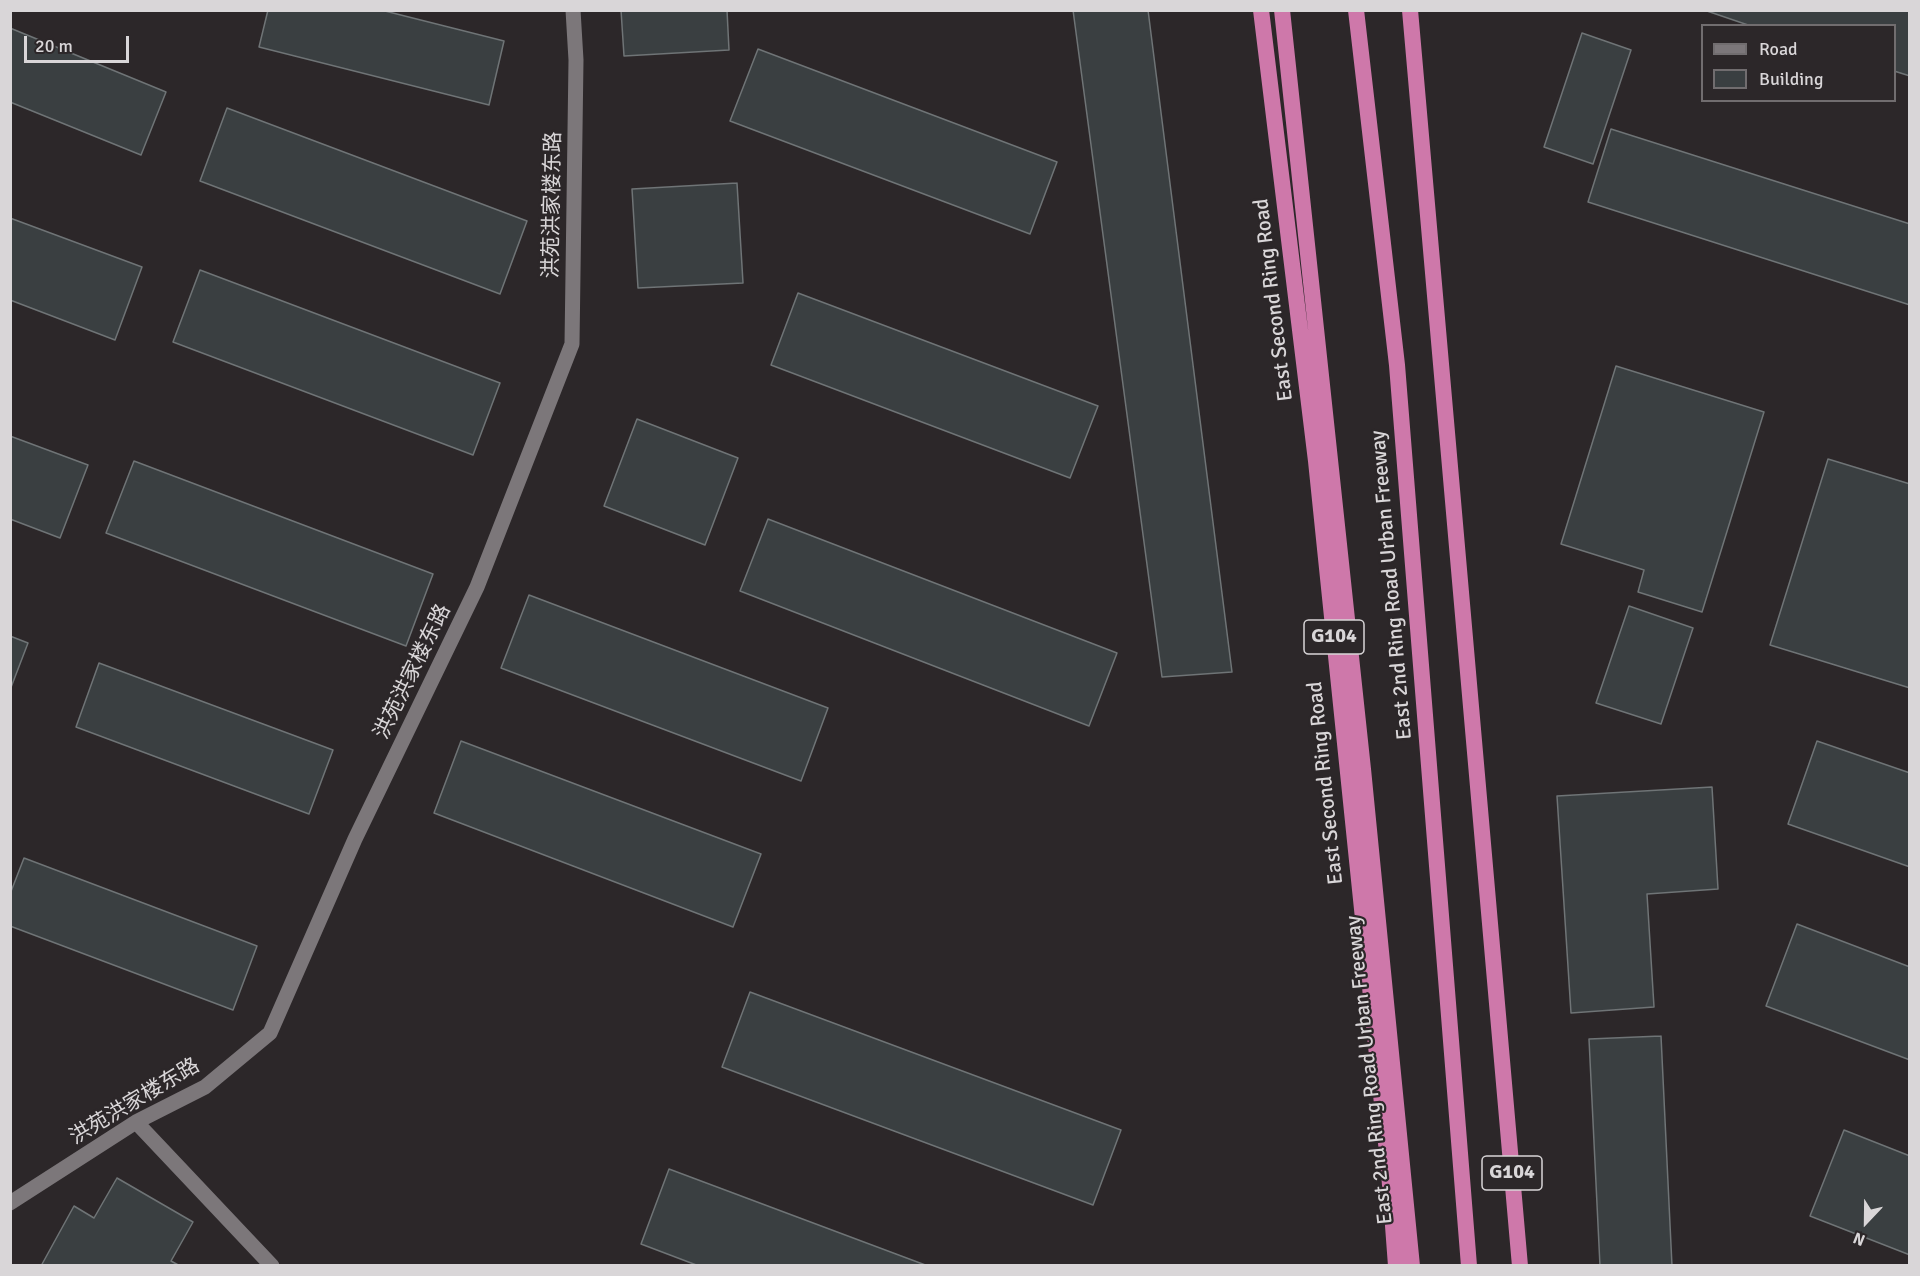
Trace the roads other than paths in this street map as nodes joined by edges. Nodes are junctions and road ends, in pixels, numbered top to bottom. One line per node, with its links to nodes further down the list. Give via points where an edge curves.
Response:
1 (573, 10): 6 (street, 洪苑洪家楼东路, via 576,60 572,344 477,587 355,840 270,1033 205,1088)
2 (1261, 10): 9 (highway, East Second Ring Road / G104, via 1318,485)
3 (1282, 10): 10 (highway, East 2nd Ring Road Urban Freeway)
4 (1356, 10): 11 (highway, East 2nd Ring Road Urban Freeway, via 1397,365)
5 (1410, 10): 12 (highway, G104)
6 (136, 1122): 7 (street, 洪苑洪家楼东路); 8 (street)
7 (10, 1203)
8 (272, 1266)
9 (1396, 1266)
10 (1412, 1266)
11 (1469, 1266)
12 (1520, 1266)

